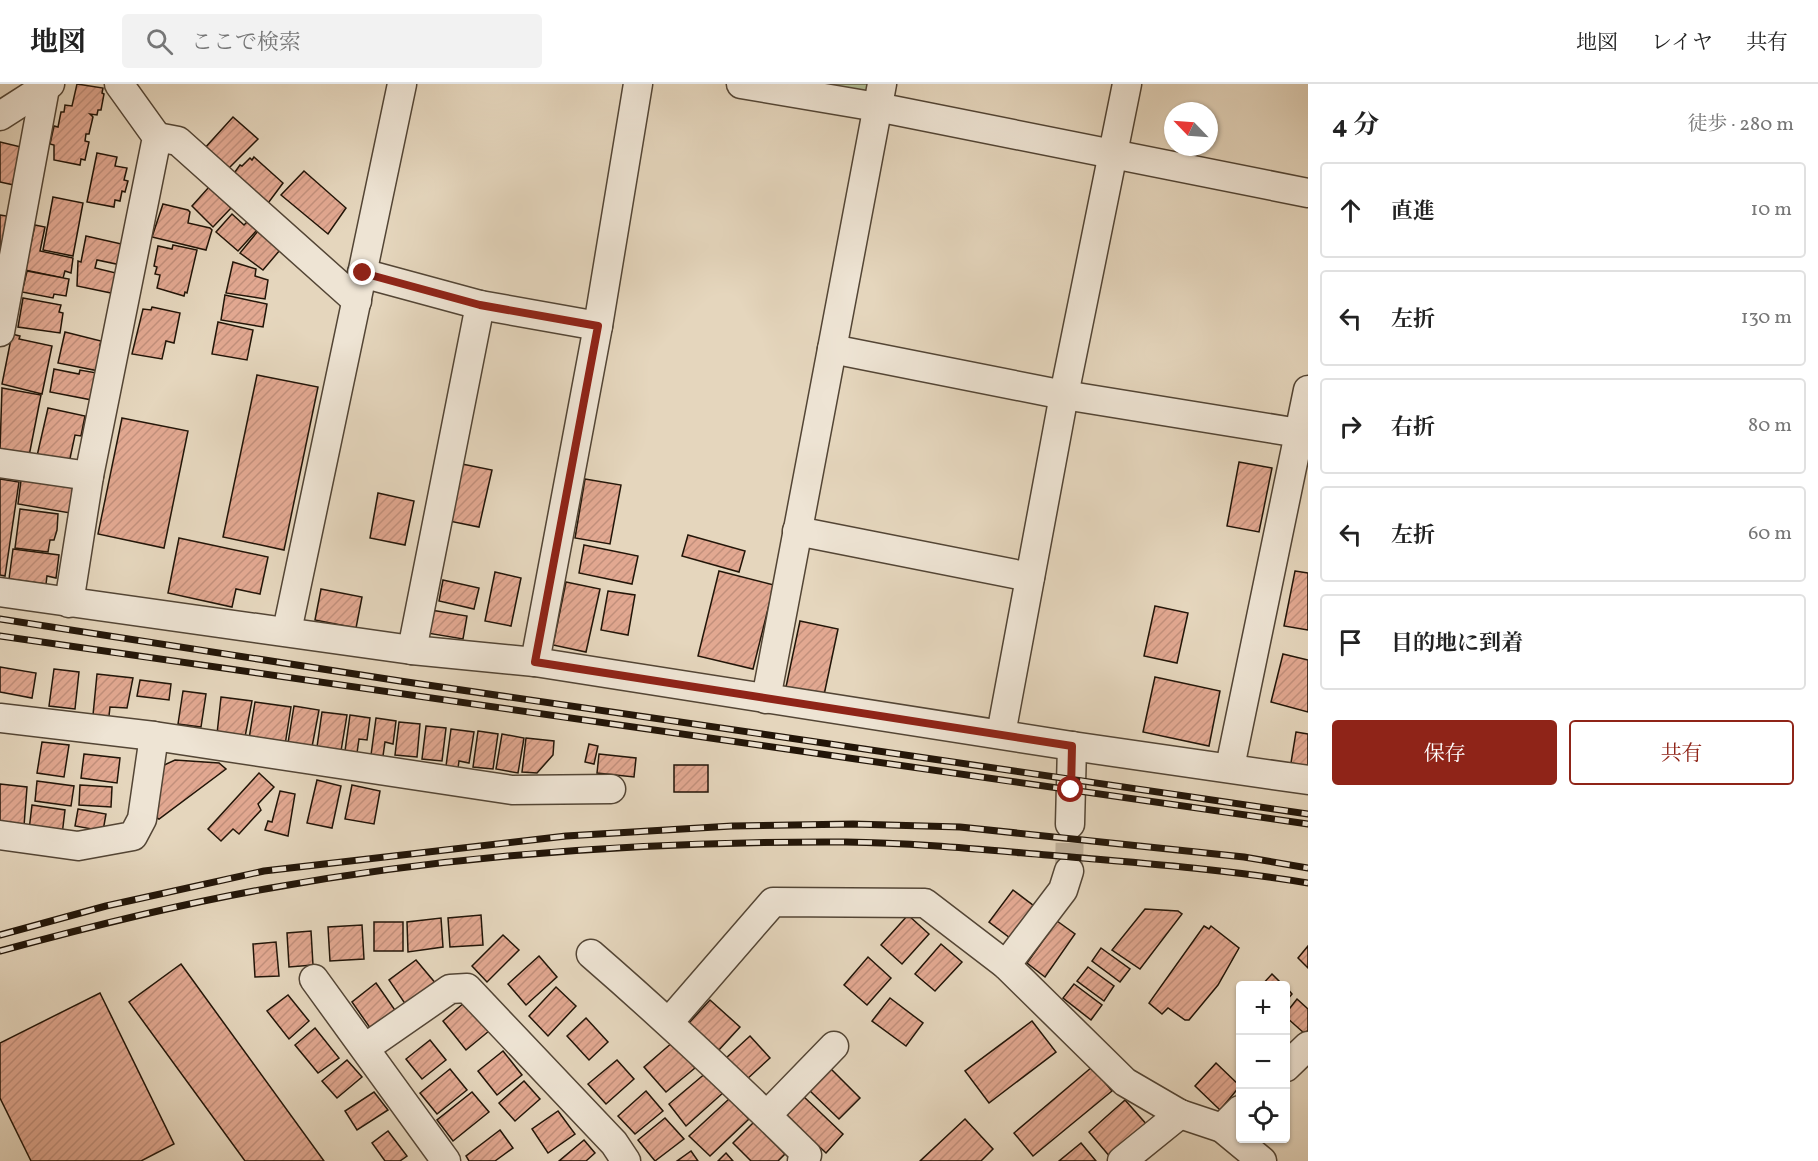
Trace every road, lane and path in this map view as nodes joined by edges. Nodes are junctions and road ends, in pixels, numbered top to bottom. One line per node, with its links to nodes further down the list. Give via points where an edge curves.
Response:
1 (119, 84): 9 (street)
2 (402, 84): 12 (street)
3 (638, 84): 15 (street)
4 (741, 84): 7 (street)
5 (1127, 84): 10 (street)
6 (48, 86): 8 (street); 16 (street)
7 (879, 95): 10 (street); 17 (street)
8 (0, 116)
9 (157, 137): 13 (street, via 178,141); 22 (street)
10 (1113, 155): 11 (street); 19 (street)
11 (1308, 193)
12 (363, 273): 13 (street); 14 (street)
13 (357, 301): 27 (street)
14 (480, 305): 15 (street); 28 (street)
15 (598, 326): 29 (street)
16 (0, 332)
17 (832, 349): 19 (street); 23 (street)
18 (1308, 390): 20 (street)
19 (1064, 395): 20 (street); 24 (street)
20 (1299, 433): 35 (street)
21 (0, 463): 22 (street)
22 (89, 476): 26 (street)
23 (797, 531): 24 (street); 30 (street)
24 (1030, 578): 32 (street)
25 (0, 592): 26 (street)
26 (69, 603): 27 (street)
27 (287, 631): 28 (street)
28 (412, 650): 29 (street)
29 (535, 662): 30 (street)
30 (766, 699): 32 (street)
31 (0, 718): 33 (street)
32 (1001, 734): 34 (street)
33 (154, 736): 37 (street, via 512,790); 39 (street, via 142,819 133,836 78,846)
34 (1072, 746): 35 (street); 38 (street)
35 (1230, 767): 36 (street)
36 (1308, 780)
37 (611, 789)
38 (1070, 825)
39 (0, 835)
40 (1069, 871): 42 (street, via 1062,890)
41 (591, 954): 44 (street)
42 (1006, 965): 44 (street, via 925,903 773,902); 49 (street, via 1125,1082)
43 (314, 979): 47 (street)
44 (669, 1022): 50 (street)
45 (834, 1046): 50 (street)
46 (1308, 1046): 48 (street)
47 (365, 1048): 52 (street); 53 (street, via 450,988 467,988 614,1143)
48 (1290, 1063)
49 (1180, 1114): 51 (street); 55 (street)
50 (767, 1115): 54 (street, via 807,1155)
51 (1232, 1119): 56 (street)
52 (446, 1161)
53 (626, 1161)
54 (802, 1161)
55 (1122, 1161)
56 (1262, 1161)

